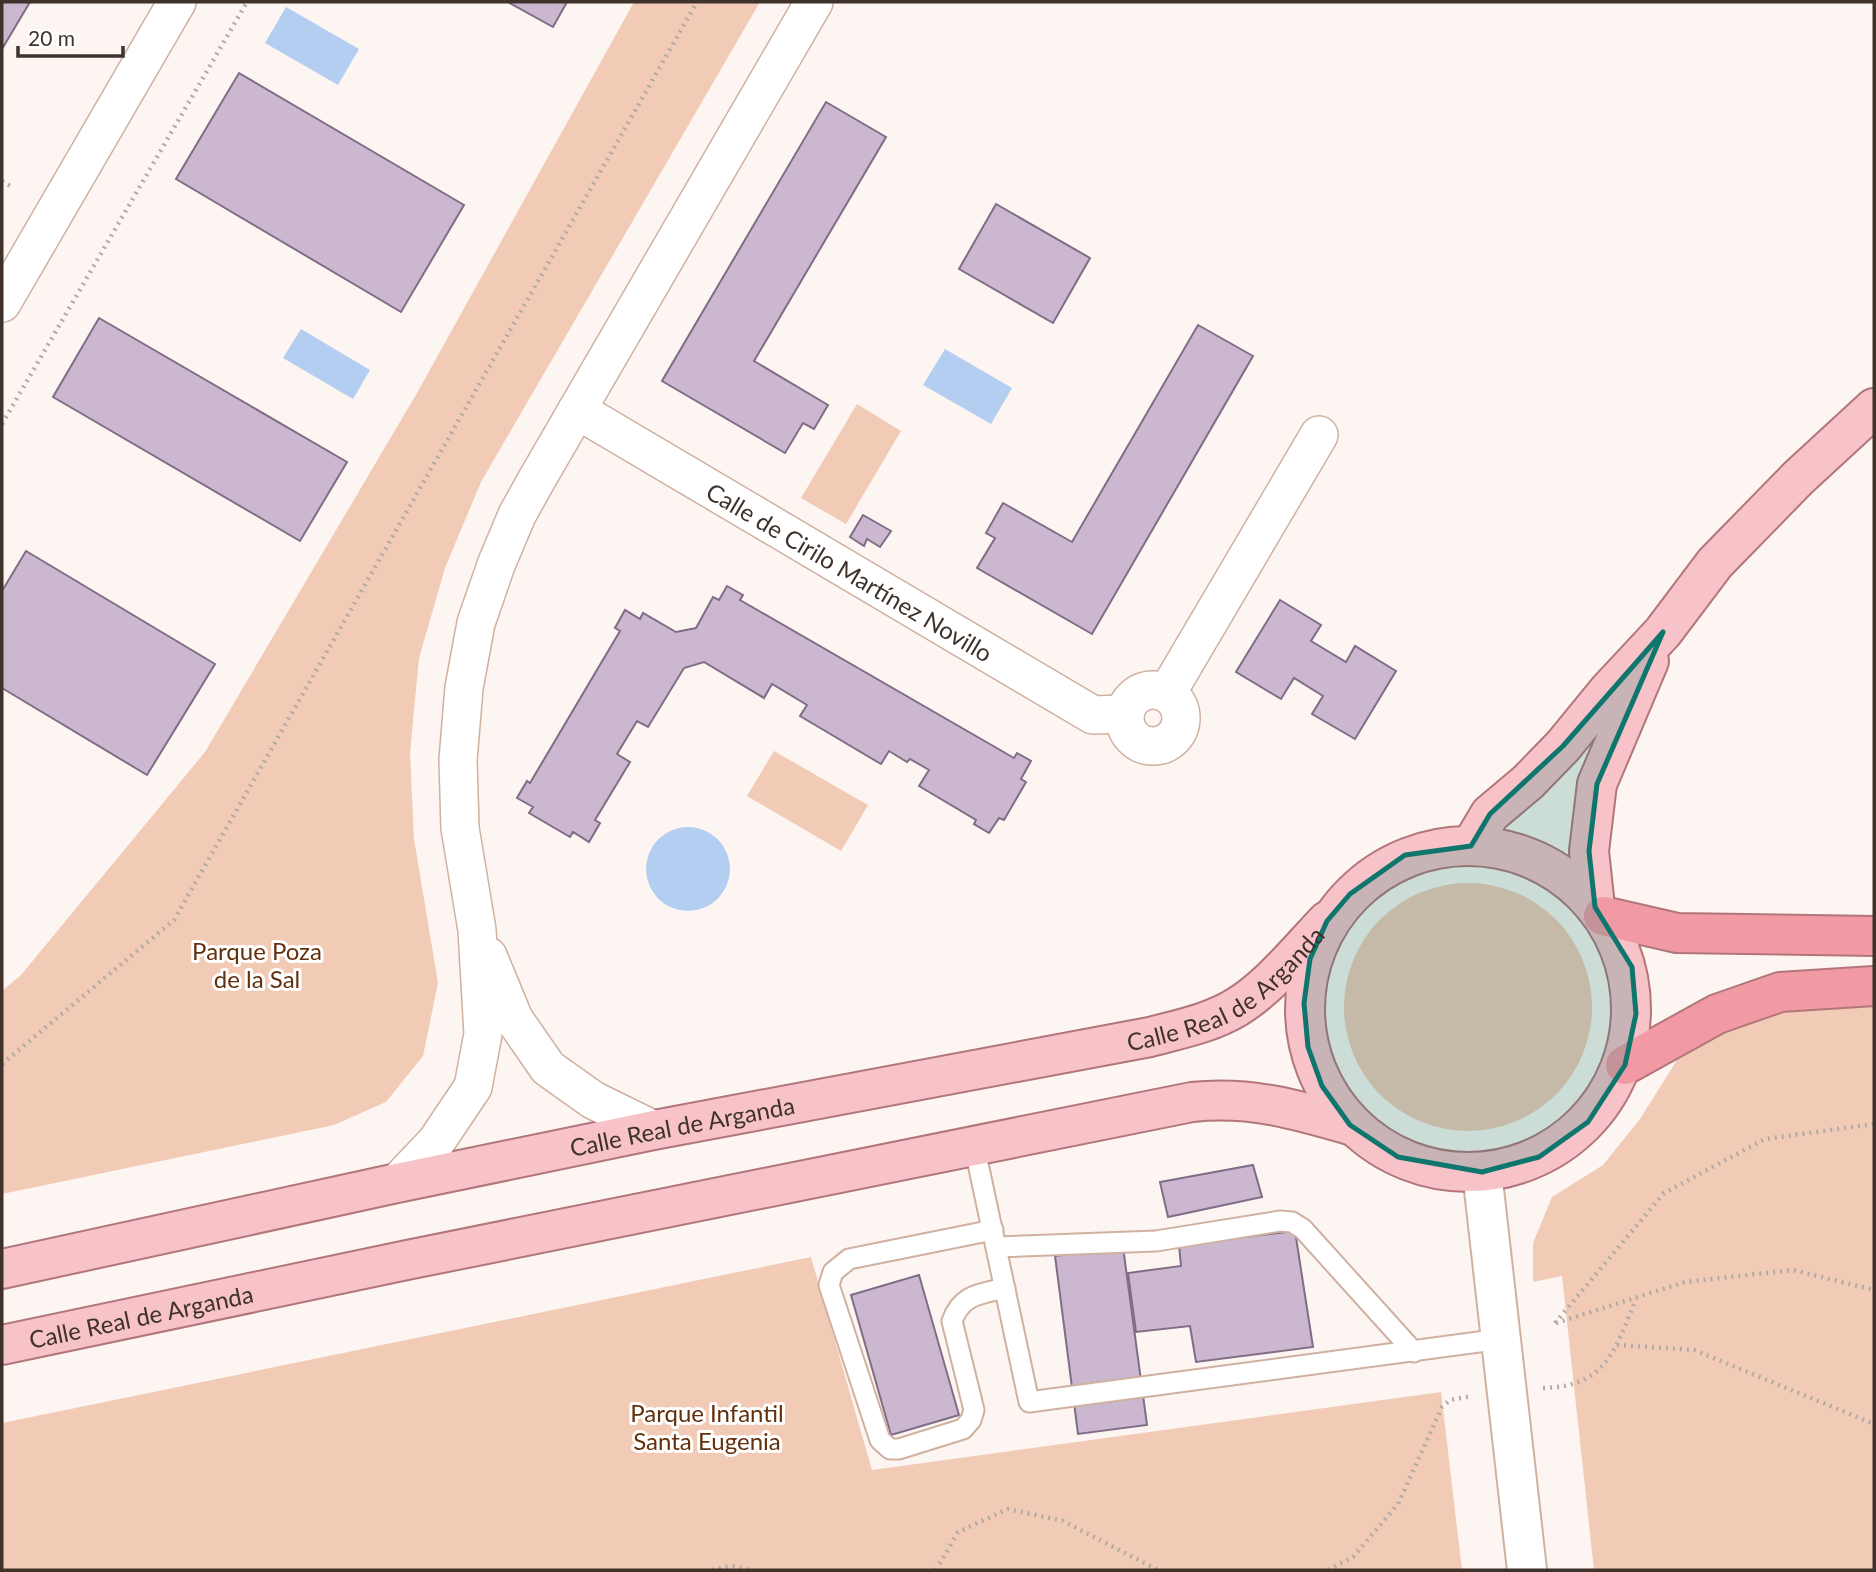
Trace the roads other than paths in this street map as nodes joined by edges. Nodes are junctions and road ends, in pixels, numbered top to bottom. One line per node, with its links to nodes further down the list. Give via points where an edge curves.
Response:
1 (177, 2): 3 (street)
2 (814, 2): 5 (street)
3 (2, 303)
4 (1874, 408): 7 (main road, via 1715,563)
5 (577, 410): 6 (street, Calle de Cirilo Martínez Novillo, via 1093,715 1125,714 1129,732 1152,746 1169,741 1180,726 1181,717 1167,694); 11 (street, via 517,515 476,623 458,760 460,828)
6 (1319, 435)
7 (1663, 632): 8 (main road, via 1563,746 1490,814); 9 (main road, via 1597,784 1589,851)
8 (1471, 846): 9 (main road, via 1530,860 1566,881); 10 (main road, via 1405,855 1350,894)
9 (1599, 911): 12 (highway, via 1677,933); 14 (main road, via 1632,967 1636,1014)
10 (1327, 921): 15 (main road, via 1310,959 1304,1003 1308,1047 1322,1086); 16 (main road, Calle Real de Arganda, via 1261,988 1238,1007 1207,1022)
11 (477, 930): 16 (street, via 514,1019 548,1068 593,1100); 19 (street, via 483,1034 473,1087 436,1142)
12 (1874, 936)
13 (1874, 986): 14 (highway, via 1780,992 1717,1014)
14 (1625, 1065): 18 (main road, via 1588,1122 1539,1157)
15 (1350, 1125): 17 (main road, Calle Real de Arganda, via 1288,1107 1222,1099); 18 (main road, via 1398,1157 1441,1169)
16 (654, 1130): 19 (main road, Calle Real de Arganda)
17 (974, 1146): 20 (lane); 24 (main road, Calle Real de Arganda)
18 (1482, 1172): 23 (main road)
19 (397, 1183): 21 (main road, Calle Real de Arganda)
20 (994, 1238): 22 (lane); 22 (lane, via 849,1259 833,1272 829,1285 880,1440 890,1449 963,1429 971,1420 974,1410 952,1321 957,1308 970,1297); 25 (lane, via 1156,1241 1292,1222)
21 (2, 1269)
22 (1005, 1288): 25 (lane, via 1029,1402)
23 (1502, 1339): 25 (lane); 26 (main road)
24 (2, 1345)
25 (1414, 1352)
26 (1527, 1570)

